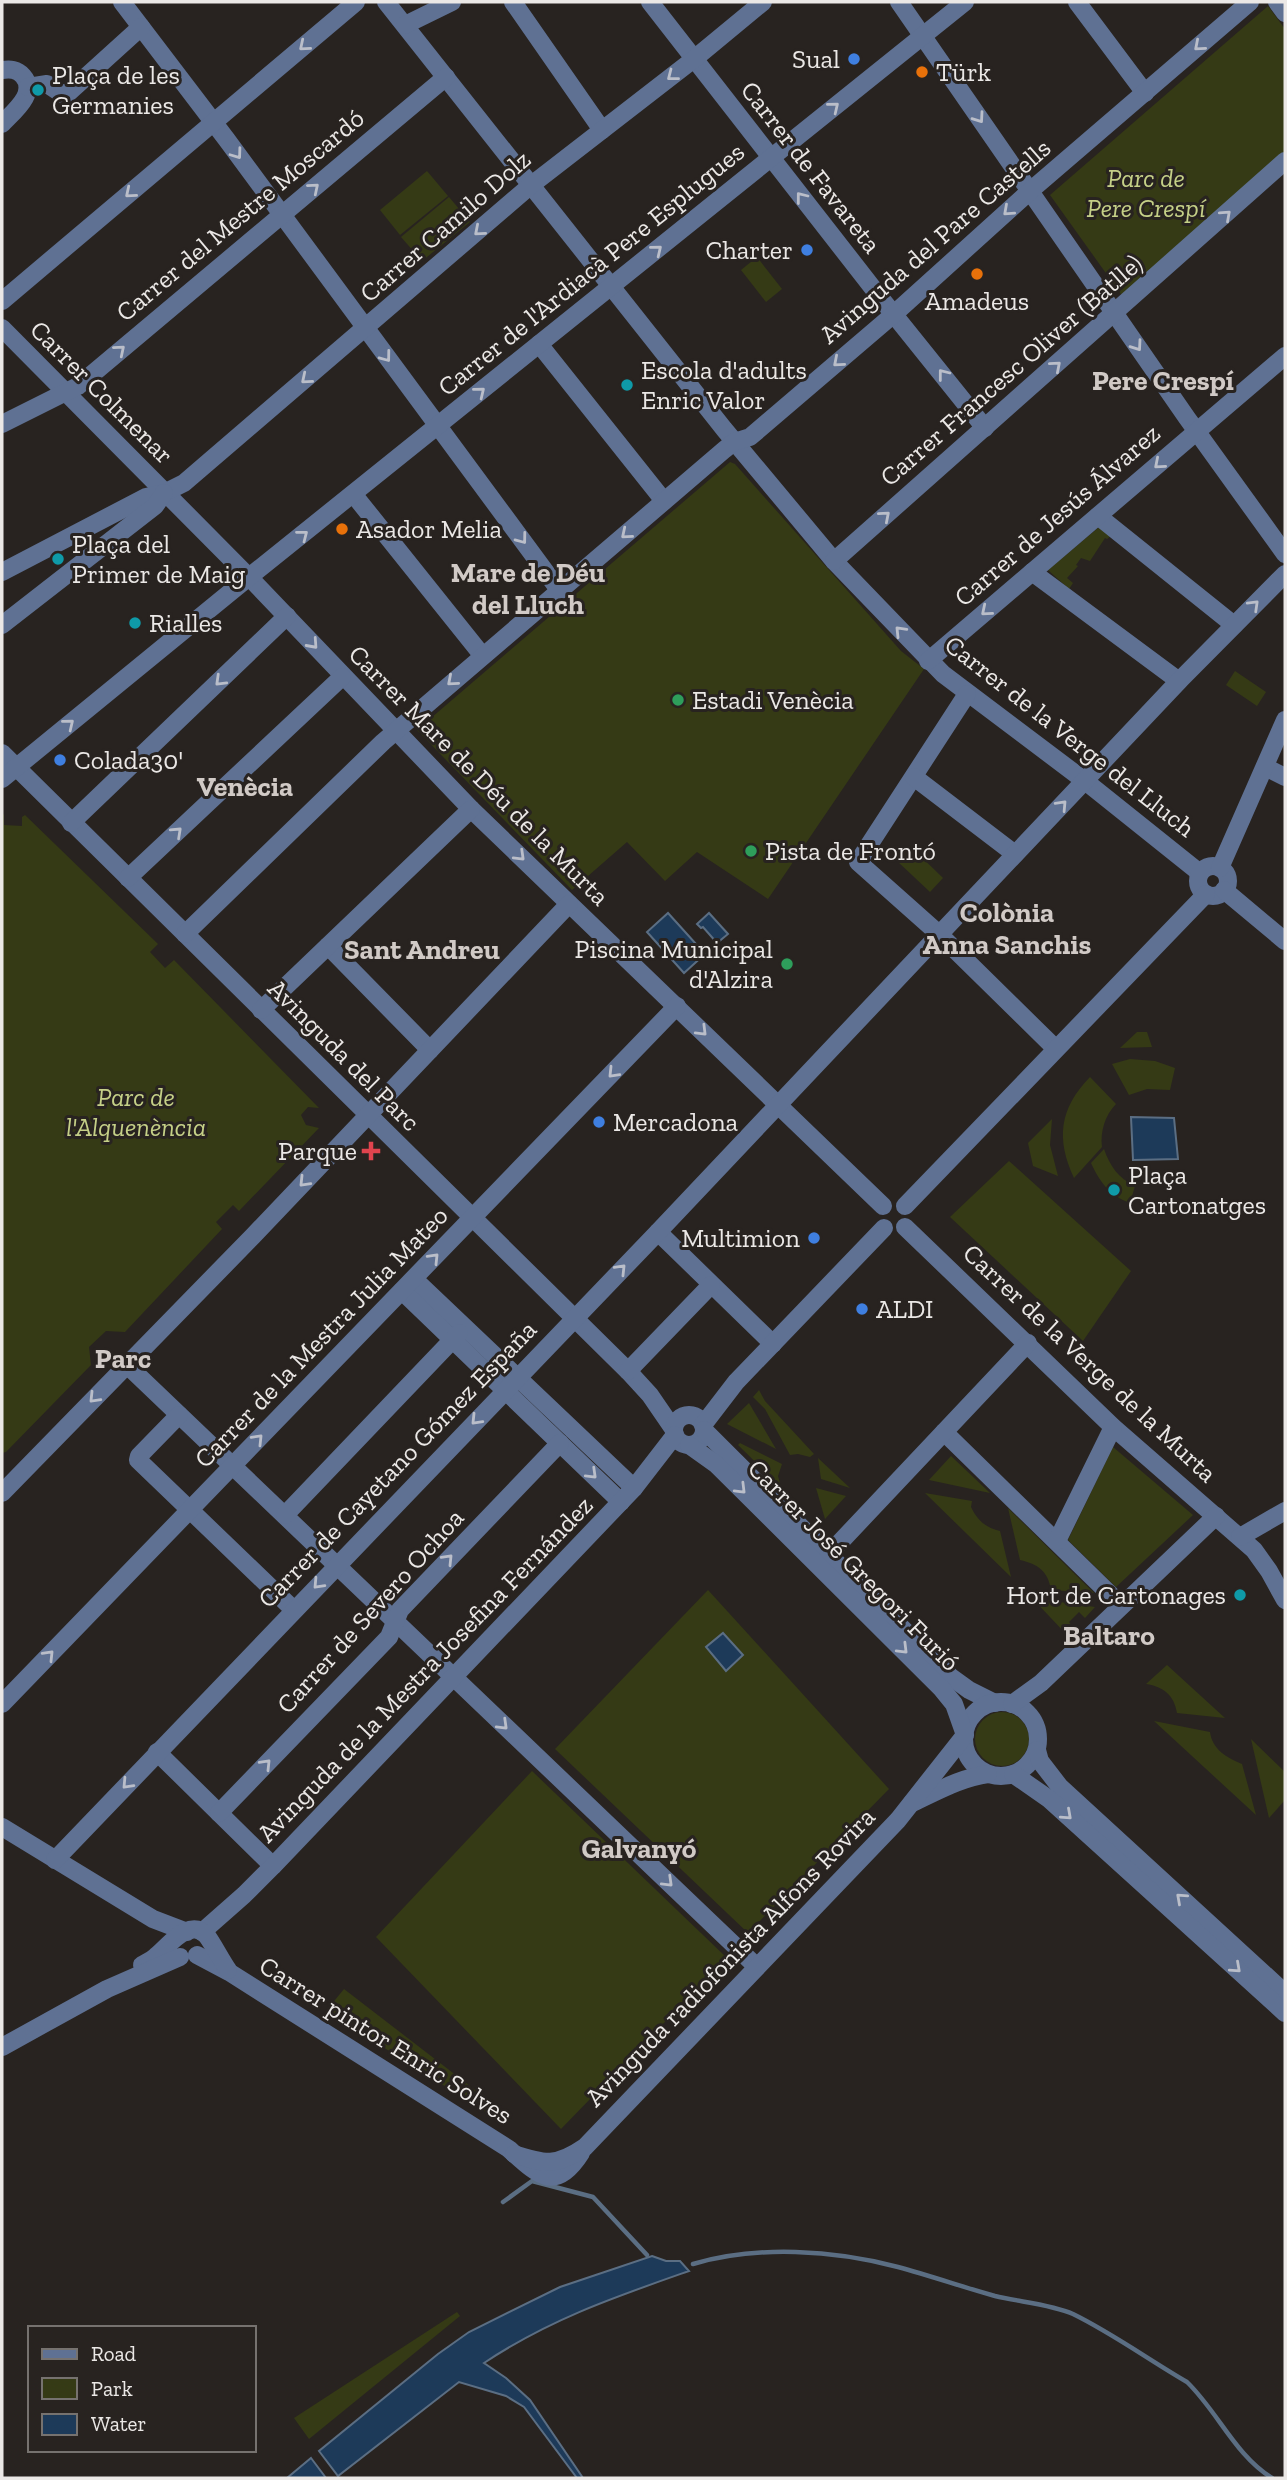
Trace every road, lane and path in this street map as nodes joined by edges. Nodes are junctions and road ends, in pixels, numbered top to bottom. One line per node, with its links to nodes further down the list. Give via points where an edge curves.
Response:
1 (122, 2): 15 (street)
2 (356, 2): 22 (street, one-way to 22)
3 (386, 2): 14 (street, Carrer de la Verge del Lluch)
4 (453, 2): 14 (street)
5 (513, 2): 24 (street)
6 (650, 2): 17 (street, Carrer de Favareta)
7 (763, 2): 17 (street, Carrer Camilo Dolz)
8 (899, 2): 16 (street)
9 (965, 2): 16 (street, Carrer de l'Ardiacà Pere Esplugues)
10 (1077, 2): 21 (street)
11 (1250, 2): 21 (street, Avinguda del Pare Castells, one-way to 21)
12 (1277, 2): 13 (street)
13 (1285, 13)
14 (405, 25): 19 (street, Carrer de la Verge del Lluch)
15 (141, 27): 20 (street, via 67,94 47,84); 22 (street)
16 (922, 36): 25 (street, Carrer de l'Ardiacà Pere Esplugues, one-way to 16); 28 (street, one-way to 28)
17 (694, 59): 24 (street, Carrer Camilo Dolz, one-way to 24); 25 (street, Carrer de Favareta)
18 (2, 70): 20 (street, via 17,71)
19 (446, 77): 27 (street, Carrer de la Verge del Lluch); 29 (street, Carrer del Mestre Moscardó, one-way to 19)
20 (27, 87): 23 (street, via 24,100)
21 (1145, 93): 28 (street, Avinguda del Pare Castells)
22 (214, 122): 29 (street, one-way to 29); 31 (street, one-way to 31)
23 (2, 124)
24 (602, 130): 27 (street, Carrer Camilo Dolz)
25 (770, 158): 30 (street, Carrer de l'Ardiacà Pere Esplugues, one-way to 25); 32 (street, Carrer de Favareta, one-way to 25)
26 (1285, 161): 33 (street, Carrer Francesc Oliver (Batlle), one-way to 26)
27 (530, 186): 30 (street, Carrer de la Verge del Lluch); 35 (street, Carrer Camilo Dolz, one-way to 35)
28 (1030, 191): 32 (street, Avinguda del Pare Castells, one-way to 32); 33 (street)
29 (282, 215): 35 (street); 38 (street, Carrer del Mestre Moscardó, one-way to 29, via 78,386)
30 (612, 286): 36 (street, Carrer de l'Ardiacà Pere Esplugues); 43 (street, Carrer de la Verge del Lluch)
31 (2, 301)
32 (894, 314): 41 (street, Carrer de Favareta, one-way to 32); 43 (street, Avinguda del Pare Castells, one-way to 43, via 750,437)
33 (1115, 314): 41 (street, Carrer Francesc Oliver (Batlle), one-way to 33); 42 (street, one-way to 42)
34 (2, 328): 38 (street, Carrer Colmenar)
35 (365, 329): 40 (street, one-way to 40); 44 (street, Carrer Camilo Dolz, one-way to 44, via 184,483)
36 (539, 344): 40 (street, Carrer de l'Ardiacà Pere Esplugues, one-way to 36); 46 (street)
37 (1285, 356): 42 (street, Carrer de Jesús Álvarez)
38 (66, 391): 39 (street, Carrer del Mestre Moscardó); 44 (street, Carrer Colmenar)
39 (2, 424)
40 (437, 426): 45 (street, Carrer de l'Ardiacà Pere Esplugues); 56 (street, one-way to 56)
41 (985, 428): 50 (street, Carrer Francesc Oliver (Batlle), one-way to 41)
42 (1196, 431): 47 (street, Carrer de Jesús Álvarez, one-way to 47); 49 (street)
43 (734, 442): 46 (street, Avinguda del Pare Castells); 50 (street, Carrer de la Verge del Lluch)
44 (164, 493): 48 (street, via 146,497); 54 (street, Carrer Mare de Déu de la Murta); 55 (street, via 155,506)
45 (354, 495): 54 (street, Carrer de l'Ardiacà Pere Esplugues, one-way to 45); 60 (street)
46 (664, 501): 56 (street, Avinguda del Pare Castells, one-way to 56)
47 (1098, 516): 52 (street, Carrer de Jesús Álvarez); 59 (street)
48 (38, 553): 51 (street); 55 (street, via 54,566)
49 (1285, 554)
50 (834, 561): 61 (street, Carrer de la Verge del Lluch, one-way to 50)
51 (2, 572)
52 (1031, 572): 61 (street, Carrer de Jesús Álvarez, one-way to 61); 63 (street)
53 (1285, 574): 59 (street, Carrer de Cayetano Gómez España, one-way to 53)
54 (249, 577): 57 (street, Carrer Mare de Déu de la Murta); 68 (street, Carrer de l'Ardiacà Pere Esplugues, one-way to 54)
55 (57, 582): 58 (street)
56 (559, 590): 60 (street, Avinguda del Pare Castells)
57 (287, 616): 62 (street, Carrer Mare de Déu de la Murta, one-way to 62); 75 (street, one-way to 75)
58 (2, 625)
59 (1234, 625): 63 (street, Carrer de Cayetano Gómez España)
60 (482, 655): 66 (street, Avinguda del Pare Castells, one-way to 66)
61 (928, 661): 64 (street, Carrer de la Verge del Lluch)
62 (342, 677): 66 (street, Carrer Mare de Déu de la Murta); 79 (street, one-way to 62)
63 (1179, 681): 73 (street, Carrer de Cayetano Gómez España)
64 (967, 694): 70 (street); 73 (street, Carrer de la Verge del Lluch)
65 (1285, 720): 69 (street)
66 (395, 731): 74 (street, Carrer Mare de Déu de la Murta); 83 (street, Avinguda del Pare Castells)
67 (2, 753): 68 (street, Avinguda del Parc)
68 (16, 767): 72 (street, Carrer de l'Ardiacà Pere Esplugues); 75 (street, Avinguda del Parc)
69 (1265, 767): 71 (street); 77 (street)
70 (914, 777): 76 (street); 84 (street, via 858,862)
71 (1285, 778)
72 (2, 779)
73 (1085, 781): 76 (street, Carrer de Cayetano Gómez España, one-way to 73); 78 (street, Carrer de la Verge del Lluch)
74 (471, 809): 82 (street, Carrer Mare de Déu de la Murta, one-way to 82); 86 (street)
75 (71, 823): 79 (street, Avinguda del Parc)
76 (1015, 854): 84 (street, Carrer de Cayetano Gómez España)
77 (1220, 868): 78 (street, via 1207,867); 80 (street, via 1227,880)
78 (1200, 873): 81 (street, via 1199,887)
79 (128, 878): 83 (street, Avinguda del Parc)
80 (1224, 890): 81 (street); 85 (street)
81 (1206, 894): 89 (street)
82 (569, 904): 87 (street, Carrer Mare de Déu de la Murta); 90 (street)
83 (185, 934): 88 (street, Avinguda del Parc)
84 (939, 934): 89 (street); 91 (street, Carrer de Cayetano Gómez España)
85 (1281, 935)
86 (328, 946): 88 (street); 90 (street)
87 (677, 1006): 91 (street, Carrer Mare de Déu de la Murta, one-way to 91); 95 (street, Carrer de la Mestra Julia Mateo, one-way to 95)
88 (261, 1010): 92 (street, Avinguda del Parc)
89 (1055, 1048): 94 (street)
90 (430, 1050): 92 (street)
91 (777, 1105): 93 (street, Carrer Mare de Déu de la Murta); 98 (street, Carrer de Cayetano Gómez España)
92 (368, 1115): 95 (street, Avinguda del Parc); 105 (street, one-way to 105)
93 (883, 1206): 94 (street, via 894,1202); 96 (street, via 879,1217)
94 (905, 1206): 97 (street, via 909,1217)
95 (472, 1218): 99 (street, Carrer de la Mestra Julia Mateo, one-way to 95); 101 (street, Avinguda del Parc)
96 (884, 1227): 97 (street, via 894,1232); 104 (street)
97 (905, 1227): 103 (street, Carrer de la Verge de la Murta)
98 (657, 1232): 100 (street); 101 (street, Carrer de Cayetano Gómez España, one-way to 98)
99 (408, 1285): 102 (street); 115 (street, Carrer de la Mestra Julia Mateo, one-way to 99)
100 (711, 1285): 104 (street); 106 (street)
101 (574, 1318): 106 (street, Avinguda del Parc); 107 (street, Carrer de Cayetano Gómez España)
102 (459, 1334): 107 (street); 121 (street)
103 (1028, 1343): 111 (street, Carrer de la Verge de la Murta); 112 (street)
104 (773, 1344): 110 (street)
105 (127, 1364): 109 (street); 117 (street, one-way to 117)
106 (628, 1371): 108 (street, Avinguda del Parc)
107 (511, 1383): 114 (street); 116 (street); 126 (street, Carrer de Cayetano Gómez España, one-way to 126)
108 (650, 1395): 110 (street, Avinguda del Parc); 113 (street, Avinguda del Parc)
109 (180, 1415): 115 (street); 119 (street, via 138,1460)
110 (697, 1422): 113 (street, via 698,1442); 113 (street, via 679,1419); 125 (street, Carrer José Gregori Furió)
111 (1113, 1427): 122 (street, Carrer de la Verge de la Murta); 124 (street)
112 (944, 1432): 124 (street); 125 (street)
113 (681, 1439): 116 (street, Avinguda de la Mestra Josefina Fernández); 136 (street, Carrer José Gregori Furió, one-way to 136, via 717,1465 941,1688 954,1704)
114 (560, 1443): 118 (street, one-way to 118); 130 (street, Carrer de Severo Ochoa, one-way to 114, via 400,1609)
115 (233, 1465): 119 (street, Carrer de la Mestra Julia Mateo); 121 (street)
116 (639, 1483): 118 (street, Avinguda de la Mestra Josefina Fernández)
117 (2, 1493)
118 (621, 1502): 131 (street, Avinguda de la Mestra Josefina Fernández)
119 (190, 1510): 129 (street); 134 (street, Carrer de la Mestra Julia Mateo, one-way to 119)
120 (1285, 1511): 123 (street)
121 (285, 1515): 126 (street)
122 (1216, 1516): 123 (street, Carrer de la Verge de la Murta); 128 (street)
123 (1240, 1538): 127 (street, Carrer de la Verge de la Murta, via 1263,1561)
124 (1057, 1541): 128 (street)
125 (828, 1555): 133 (street, Carrer José Gregori Furió, via 951,1677 969,1690)
126 (337, 1565): 129 (street, Carrer de Cayetano Gómez España, one-way to 129); 130 (street)
127 (1285, 1600)
128 (1121, 1605): 132 (street)
129 (294, 1609): 138 (street, Carrer de Cayetano Gómez España)
130 (395, 1621): 131 (street); 142 (street, Carrer de Severo Ochoa, one-way to 130, via 390,1637)
131 (454, 1677): 145 (street, Avinguda de la Mestra Josefina Fernández); 148 (street, one-way to 148)
132 (1041, 1683): 133 (street); 135 (street)
133 (1004, 1703): 135 (street, via 1023,1709); 136 (street, via 974,1714)
134 (2, 1704)
135 (1031, 1718): 137 (street, via 1038,1734)
136 (965, 1735): 139 (street, via 970,1759); 141 (street, Avinguda radiofonista Alfons Rovira)
137 (1037, 1750): 140 (street, via 1028,1765); 150 (street, one-way to 137, via 1060,1787)
138 (157, 1752): 142 (street); 144 (street, Carrer de Cayetano Gómez España, one-way to 144)
139 (988, 1774): 140 (street); 141 (street, Avinguda radiofonista Alfons Rovira, via 950,1784)
140 (1013, 1774): 151 (street, one-way to 151, via 1049,1799)
141 (912, 1803): 148 (street, Avinguda radiofonista Alfons Rovira)
142 (219, 1814): 145 (street)
143 (2, 1827): 144 (street)
144 (55, 1860): 146 (street)
145 (273, 1866): 147 (street, Avinguda de la Mestra Josefina Fernández)
146 (154, 1920): 147 (street); 149 (street, via 152,1947)
147 (191, 1943): 149 (street, Avinguda de la Mestra Josefina Fernández); 154 (street, Carrer pintor Enric Solves)
148 (757, 1967): 153 (street, Avinguda radiofonista Alfons Rovira)
149 (112, 1986): 152 (street)
150 (1285, 1993)
151 (1285, 2013)
152 (2, 2047)
153 (579, 2151): 154 (street, Carrer pintor Enric Solves, via 542,2163); 154 (street, Carrer pintor Enric Solves, via 564,2175 552,2178)
154 (514, 2154)

